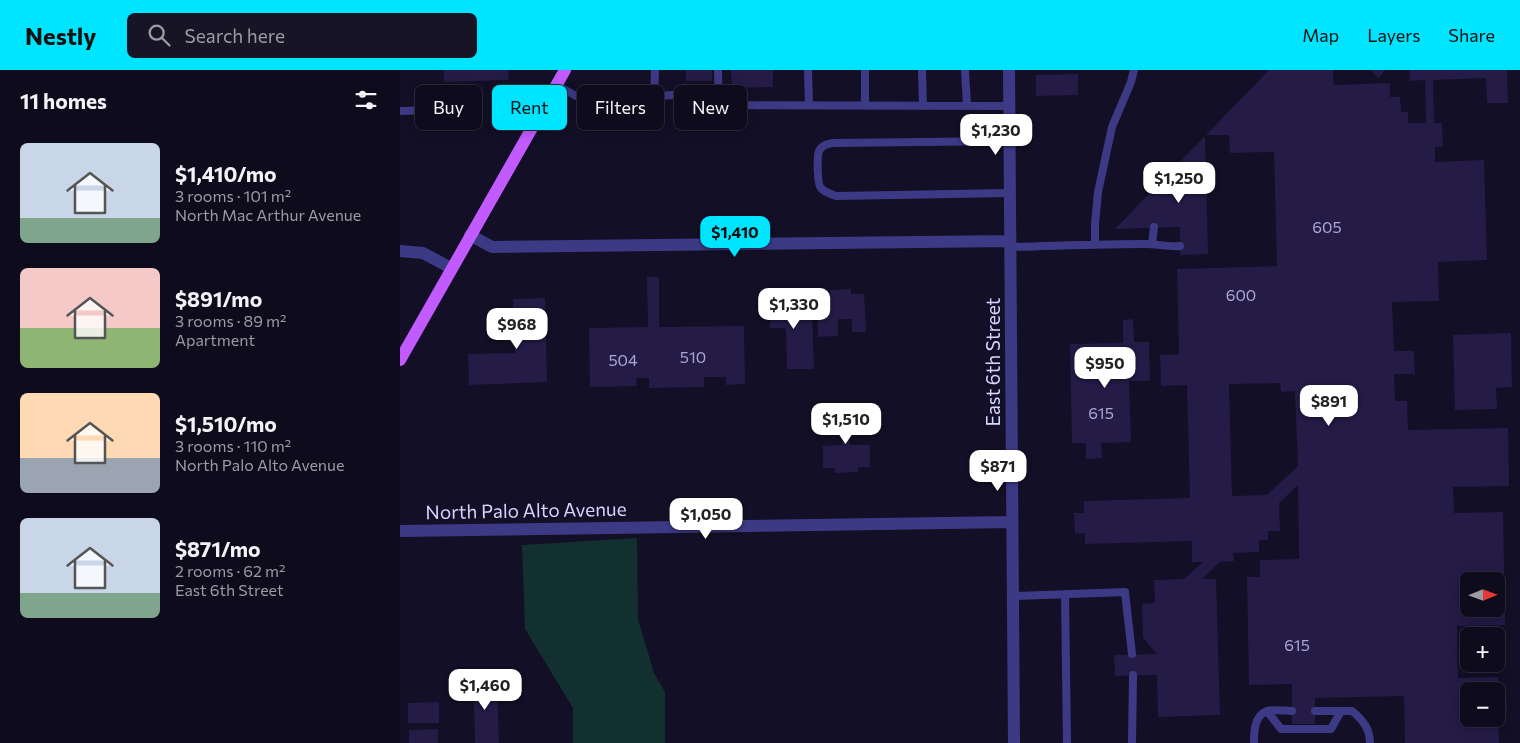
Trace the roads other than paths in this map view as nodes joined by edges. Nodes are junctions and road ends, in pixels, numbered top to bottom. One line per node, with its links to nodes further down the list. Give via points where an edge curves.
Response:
1 (565, 70): 10 (main road)
2 (654, 70): 11 (lane)
3 (718, 70): 12 (lane)
4 (808, 70): 14 (lane)
5 (865, 70): 15 (lane)
6 (922, 70): 16 (lane)
7 (966, 70): 17 (lane)
8 (1009, 70): 18 (street, East 6th Street)
9 (1134, 70): 27 (lane, via 1112,127 1098,192)
10 (556, 85)
11 (654, 85)
12 (718, 85)
13 (747, 105): 14 (lane)
14 (809, 105): 15 (lane)
15 (865, 106): 16 (lane)
16 (922, 106): 17 (lane)
17 (967, 106): 18 (lane)
18 (1010, 106): 22 (street, East 6th Street)
19 (400, 110): 20 (lane)
20 (415, 110)
21 (530, 130): 25 (main road)
22 (1010, 141): 23 (street, East 6th Street); 23 (lane, via 833,143 820,150 818,160 821,189 836,196)
23 (1010, 193): 26 (street, East 6th Street)
24 (1154, 227): 28 (lane)
25 (470, 236): 26 (street, via 492,247); 31 (main road)
26 (1010, 244): 27 (lane); 33 (street, East 6th Street)
27 (1095, 244): 28 (lane)
28 (1152, 244): 29 (lane)
29 (1180, 246)
30 (400, 251): 31 (street, via 423,253)
31 (452, 268): 32 (main road)
32 (400, 360)
33 (1012, 522): 34 (street, North Palo Alto Avenue); 36 (street, East 6th Street)
34 (400, 531)
35 (1065, 594): 36 (lane); 37 (lane, via 1125,592); 44 (lane)
36 (1013, 596): 43 (street, East 6th Street)
37 (1132, 654)
38 (1133, 675): 45 (lane)
39 (1267, 711): 40 (lane); 42 (lane, via 1281,729 1331,729); 46 (lane, via 1254,727)
40 (1292, 711)
41 (1315, 711): 42 (lane)
42 (1340, 711): 47 (lane, via 1352,711 1360,718 1370,732)
43 (1014, 743)
44 (1067, 743)
45 (1132, 743)
46 (1254, 743)
47 (1370, 743)

